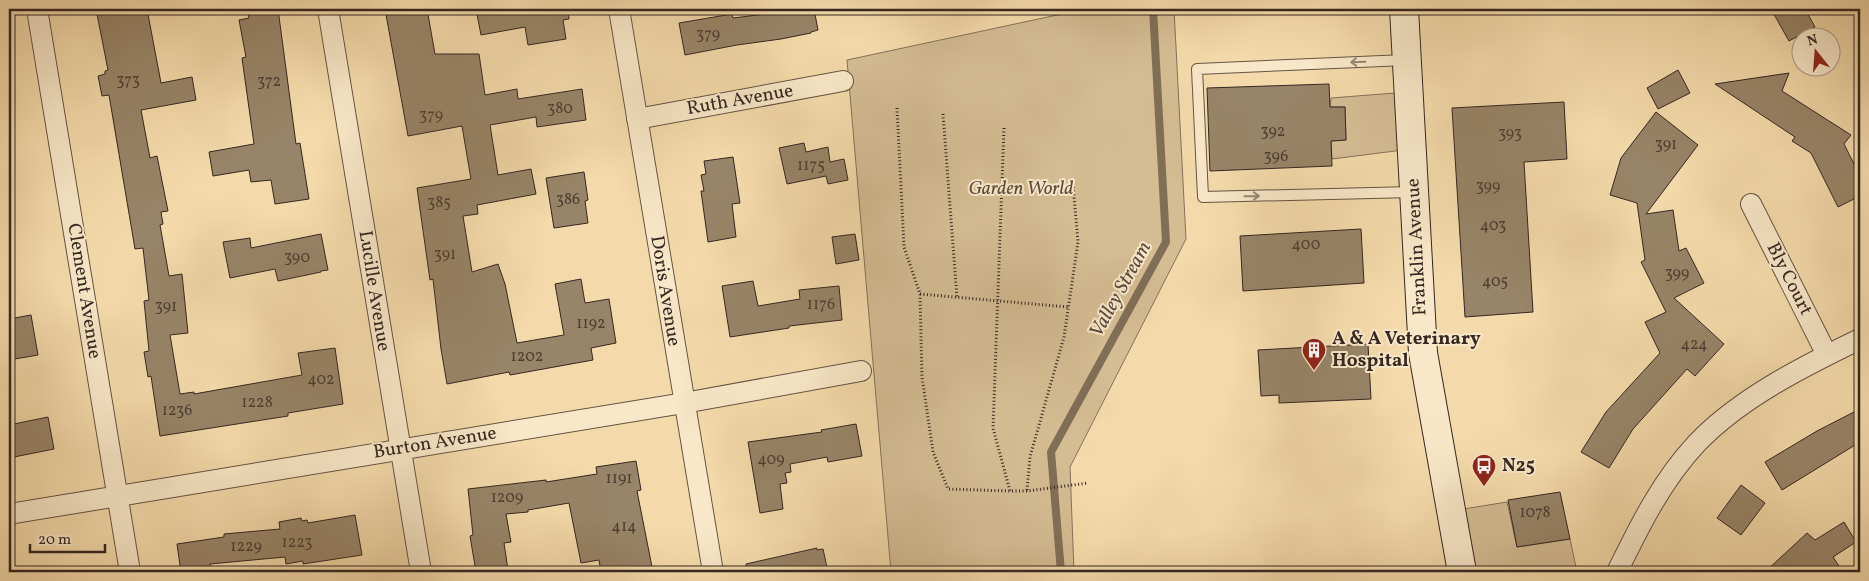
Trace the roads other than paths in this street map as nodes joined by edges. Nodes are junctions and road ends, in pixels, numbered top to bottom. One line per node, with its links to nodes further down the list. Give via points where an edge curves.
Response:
1 (37, 9): 15 (street, Clement Avenue)
2 (328, 9): 14 (street, Lucille Avenue)
3 (619, 9): 7 (street, Doris Avenue)
4 (1404, 9): 5 (main road, Franklin Avenue)
5 (1406, 60): 8 (main road, Franklin Avenue); 8 (lane, one-way to 8, via 1196,69 1203,197)
6 (843, 81): 7 (street, Ruth Avenue)
7 (638, 119): 13 (street, Doris Avenue)
8 (1414, 192): 20 (main road, Franklin Avenue, via 1423,353)
9 (1751, 204): 11 (street, Bly Court)
10 (1860, 339): 11 (street)
11 (1827, 354): 21 (street, via 1733,412 1696,444 1654,501)
12 (861, 371): 13 (street, Burton Avenue)
13 (684, 403): 14 (street, Burton Avenue); 19 (street, Doris Avenue)
14 (400, 449): 15 (street, Burton Avenue); 18 (street, Lucille Avenue)
15 (117, 496): 16 (street, Burton Avenue); 17 (street, Clement Avenue)
16 (9, 514)
17 (130, 572)
18 (421, 572)
19 (713, 572)
20 (1462, 572)
21 (1617, 572)

